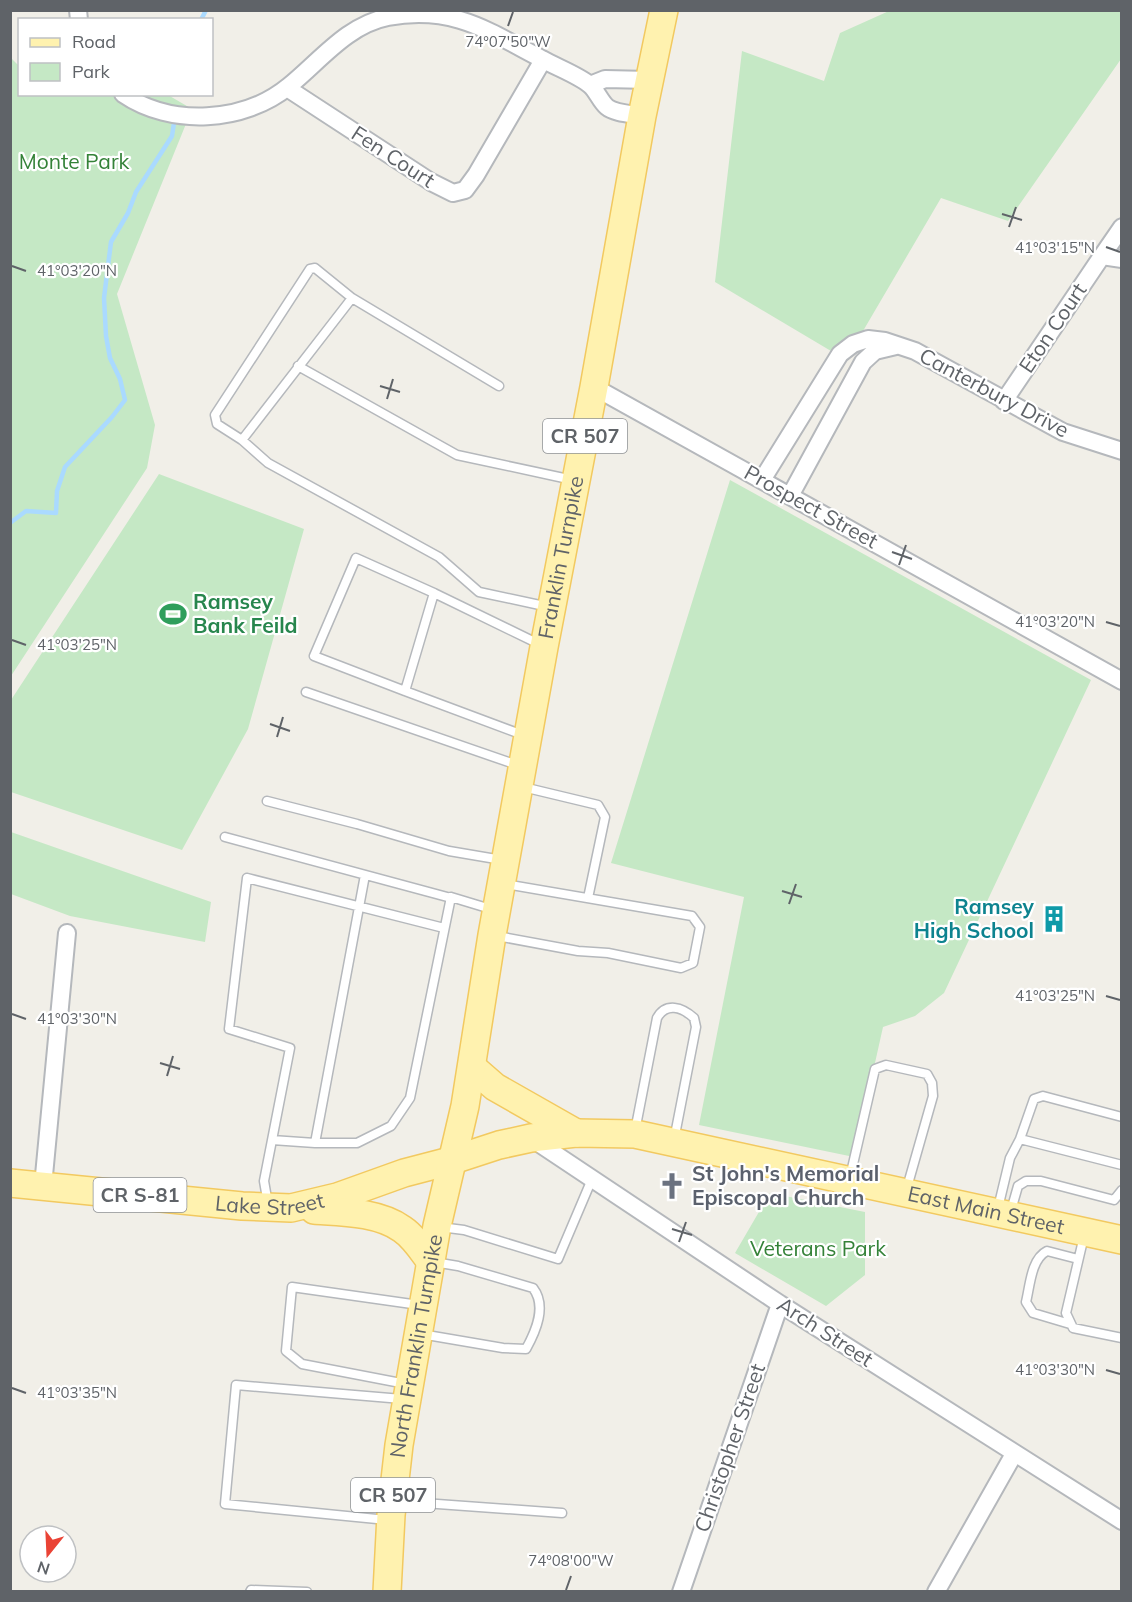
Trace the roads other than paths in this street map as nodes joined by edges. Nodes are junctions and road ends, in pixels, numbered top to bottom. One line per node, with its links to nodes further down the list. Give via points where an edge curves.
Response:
1 (664, 10): 3 (main road, Franklin Turnpike / CR 507)
2 (543, 60): 4 (street); 5 (street, via 470,22 428,13 408,14 385,18 349,33); 5 (street, Fen Court, via 476,175 465,190 453,193)
3 (650, 80): 4 (street, via 605,79); 7 (main road, Franklin Turnpike / CR 507)
4 (590, 85): 7 (street, via 608,108)
5 (287, 88): 6 (street, via 242,111 219,116 170,114 145,107)
6 (126, 96)
7 (642, 116): 15 (main road, Franklin Turnpike / CR 507)
8 (1122, 228): 9 (street, Eton Court)
9 (1102, 256): 10 (street); 16 (street, Eton Court)
10 (1122, 259)
11 (351, 298): 13 (lane); 14 (lane); 17 (lane, via 315,268 310,269 215,415 217,424)
12 (900, 346): 16 (street, Canterbury Drive); 19 (street, Canterbury Drive, via 868,339 840,354); 21 (street, Canterbury Drive, via 875,351 863,362)
13 (298, 366): 17 (lane); 20 (lane, via 457,455)
14 (500, 386)
15 (594, 387): 19 (street, Prospect Street); 20 (main road, Franklin Turnpike / CR 507)
16 (1004, 401): 18 (street, Canterbury Drive, via 1063,432)
17 (242, 440): 23 (lane, via 268,463 439,558 479,592)
18 (1122, 451)
19 (762, 480): 21 (street, Prospect Street)
20 (577, 481): 23 (main road, Franklin Turnpike / CR 507)
21 (790, 495): 25 (street, Prospect Street)
22 (434, 593): 24 (lane); 26 (lane); 26 (lane, via 356,558 314,656)
23 (552, 608): 24 (main road, Franklin Turnpike / CR 507)
24 (544, 647): 28 (main road, Franklin Turnpike / CR 507)
25 (1122, 681)
26 (405, 691): 28 (lane)
27 (306, 692): 29 (lane)
28 (528, 737): 29 (main road, Franklin Turnpike / CR 507)
29 (521, 776): 32 (main road, Franklin Turnpike / CR 507); 35 (lane, via 598,805 605,817)
30 (267, 801): 32 (lane, via 448,851)
31 (225, 837): 33 (lane)
32 (504, 872): 35 (lane); 37 (main road, Franklin Turnpike / CR 507)
33 (365, 875): 34 (lane); 36 (lane)
34 (451, 898): 37 (lane); 38 (lane)
35 (588, 898): 37 (lane, via 692,916 700,927 693,963 681,968 578,951)
36 (360, 907): 38 (lane); 47 (lane, via 247,878 229,1029 290,1048); 48 (lane)
37 (495, 923): 40 (main road, Franklin Turnpike / CR 507)
38 (444, 928): 48 (lane, via 410,1098 391,1126 357,1143)
39 (67, 933): 55 (street)
40 (472, 1067): 41 (main road, Franklin Turnpike / CR 507); 43 (main road, via 495,1087)
41 (465, 1106): 50 (main road, North Franklin Turnpike / CR 507)
42 (1122, 1117): 46 (lane, via 1043,1096 1034,1099 1030,1106)
43 (576, 1133): 44 (main road, East Main Street); 45 (main road, East Main Street)
44 (635, 1134): 49 (main road, East Main Street); 49 (lane, via 657,1018 662,1010 679,1008 694,1018 696,1027)
45 (531, 1138): 50 (main road, Lake Street); 52 (street, Arch Street)
46 (1020, 1139): 51 (lane); 59 (lane, via 1010,1158)
47 (272, 1140): 48 (lane); 58 (lane, via 264,1180)
48 (315, 1143)
49 (673, 1143): 53 (main road, East Main Street)
50 (450, 1161): 58 (main road, Lake Street / CR S-81, via 337,1197); 60 (main road, North Franklin Turnpike / CR 507)
51 (1122, 1165)
52 (592, 1179): 60 (lane, via 558,1259 464,1230); 65 (street, Arch Street)
53 (849, 1182): 57 (main road, East Main Street); 57 (lane, via 875,1069 886,1065 927,1074 932,1083 933,1096)
54 (10, 1183): 55 (main road, Lake Street / CR S-81)
55 (43, 1186): 58 (main road, Lake Street / CR S-81)
56 (1122, 1190): 59 (lane, via 1114,1200 1026,1181 1018,1186)
57 (905, 1194): 59 (main road, East Main Street)
58 (280, 1208): 64 (main road, via 349,1213 390,1222 412,1238)
59 (1003, 1215): 61 (main road, East Main Street)
60 (436, 1226): 64 (main road, North Franklin Turnpike / CR 507)
61 (1085, 1232): 62 (main road, East Main Street); 63 (lane)
62 (1122, 1240)
63 (1078, 1259): 67 (lane, via 1066,1312); 67 (lane, via 1042,1253 1026,1302 1033,1313)
64 (430, 1261): 66 (main road, North Franklin Turnpike / CR 507); 68 (lane, via 532,1288 541,1308 534,1336 526,1349)
65 (780, 1304): 71 (street, Arch Street); 78 (street, Christopher Street)
66 (423, 1306): 68 (main road, North Franklin Turnpike / CR 507); 70 (lane, via 292,1287 286,1351 302,1364)
67 (1070, 1323): 69 (lane, via 1073,1328)
68 (418, 1333): 70 (main road, North Franklin Turnpike / CR 507)
69 (1122, 1338)
70 (408, 1392): 72 (main road, North Franklin Turnpike / CR 507); 72 (lane, via 236,1385 225,1504)
71 (1014, 1454): 74 (street, Arch Street); 79 (street)
72 (391, 1511): 73 (lane); 77 (main road, North Franklin Turnpike / CR 507)
73 (562, 1514)
74 (1122, 1521)
75 (250, 1592): 76 (lane)
76 (307, 1592)
77 (387, 1592)
78 (681, 1592)
79 (936, 1592)

